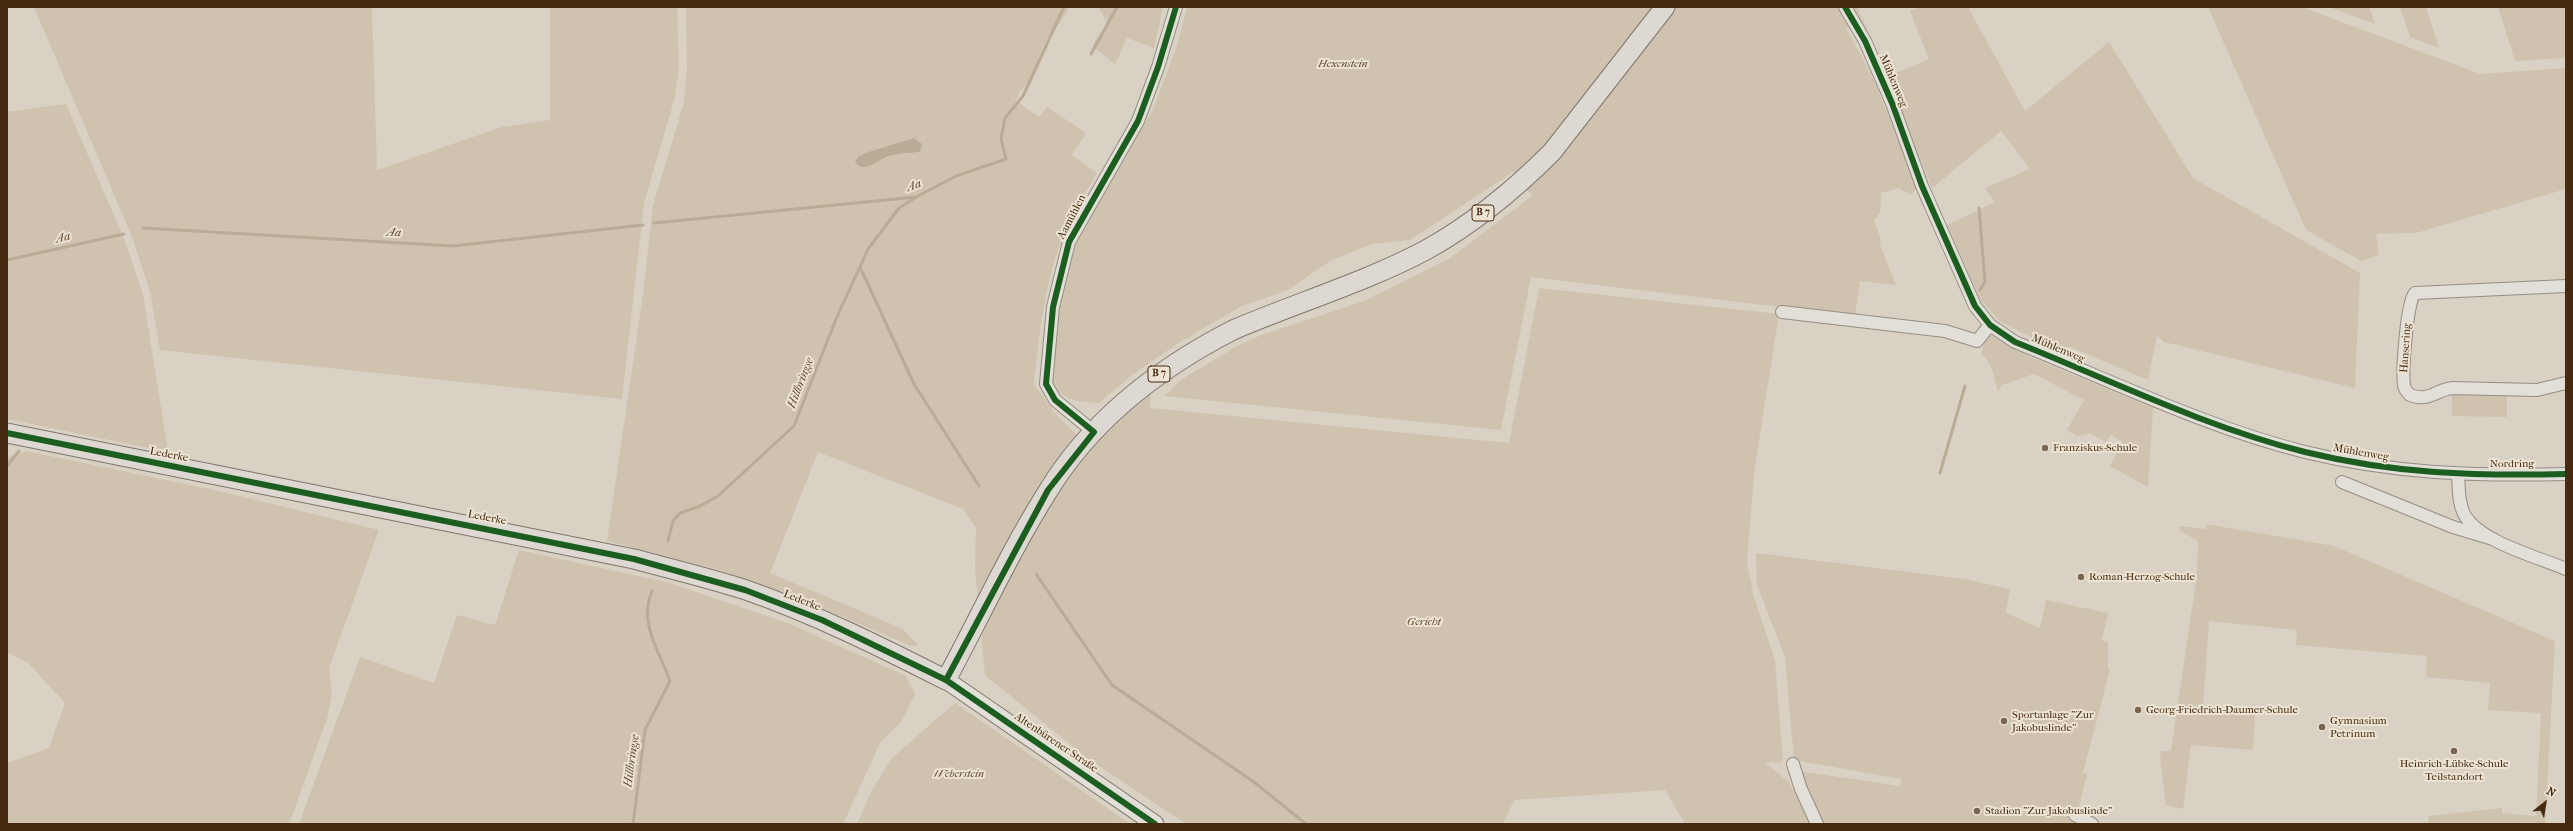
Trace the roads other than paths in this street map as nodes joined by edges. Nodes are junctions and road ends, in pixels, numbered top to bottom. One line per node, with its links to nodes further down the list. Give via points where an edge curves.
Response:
1 (1176, 7): 8 (street, Aamühlen, via 1138,122 1069,242 1053,307 1046,384 1055,400)
2 (1665, 7): 8 (main road, B 7, via 1573,127 1531,173 1503,198 1424,250 1233,330 1183,356 1131,396)
3 (1845, 7): 6 (street, Mühlenweg, via 1871,55 1953,259 1975,306)
4 (2566, 286): 7 (street, Hansering, via 2415,293 2409,302 2408,329 2404,341 2404,385 2410,395 2430,397 2452,388 2538,390)
5 (1782, 312): 6 (street, via 1945,331 1977,341)
6 (1990, 325): 11 (street, Mühlenweg, via 2015,342 2202,418 2264,440 2354,463)
7 (2566, 383)
8 (1094, 432): 15 (main road, B 7, via 1048,490)
9 (7, 433): 15 (main road, Lederke, via 640,560 709,578 798,610 867,640)
10 (2566, 474): 11 (street, Nordring)
11 (2458, 475): 13 (street, via 2464,514 2475,527)
12 (2342, 482): 13 (street, via 2454,527)
13 (2493, 539): 14 (street)
14 (2566, 569)
15 (946, 680): 18 (street, Altenbürener Straße)
16 (1793, 764): 19 (street)
17 (2074, 815): 20 (street)
18 (1155, 824)
19 (1817, 824)
20 (2092, 824)

